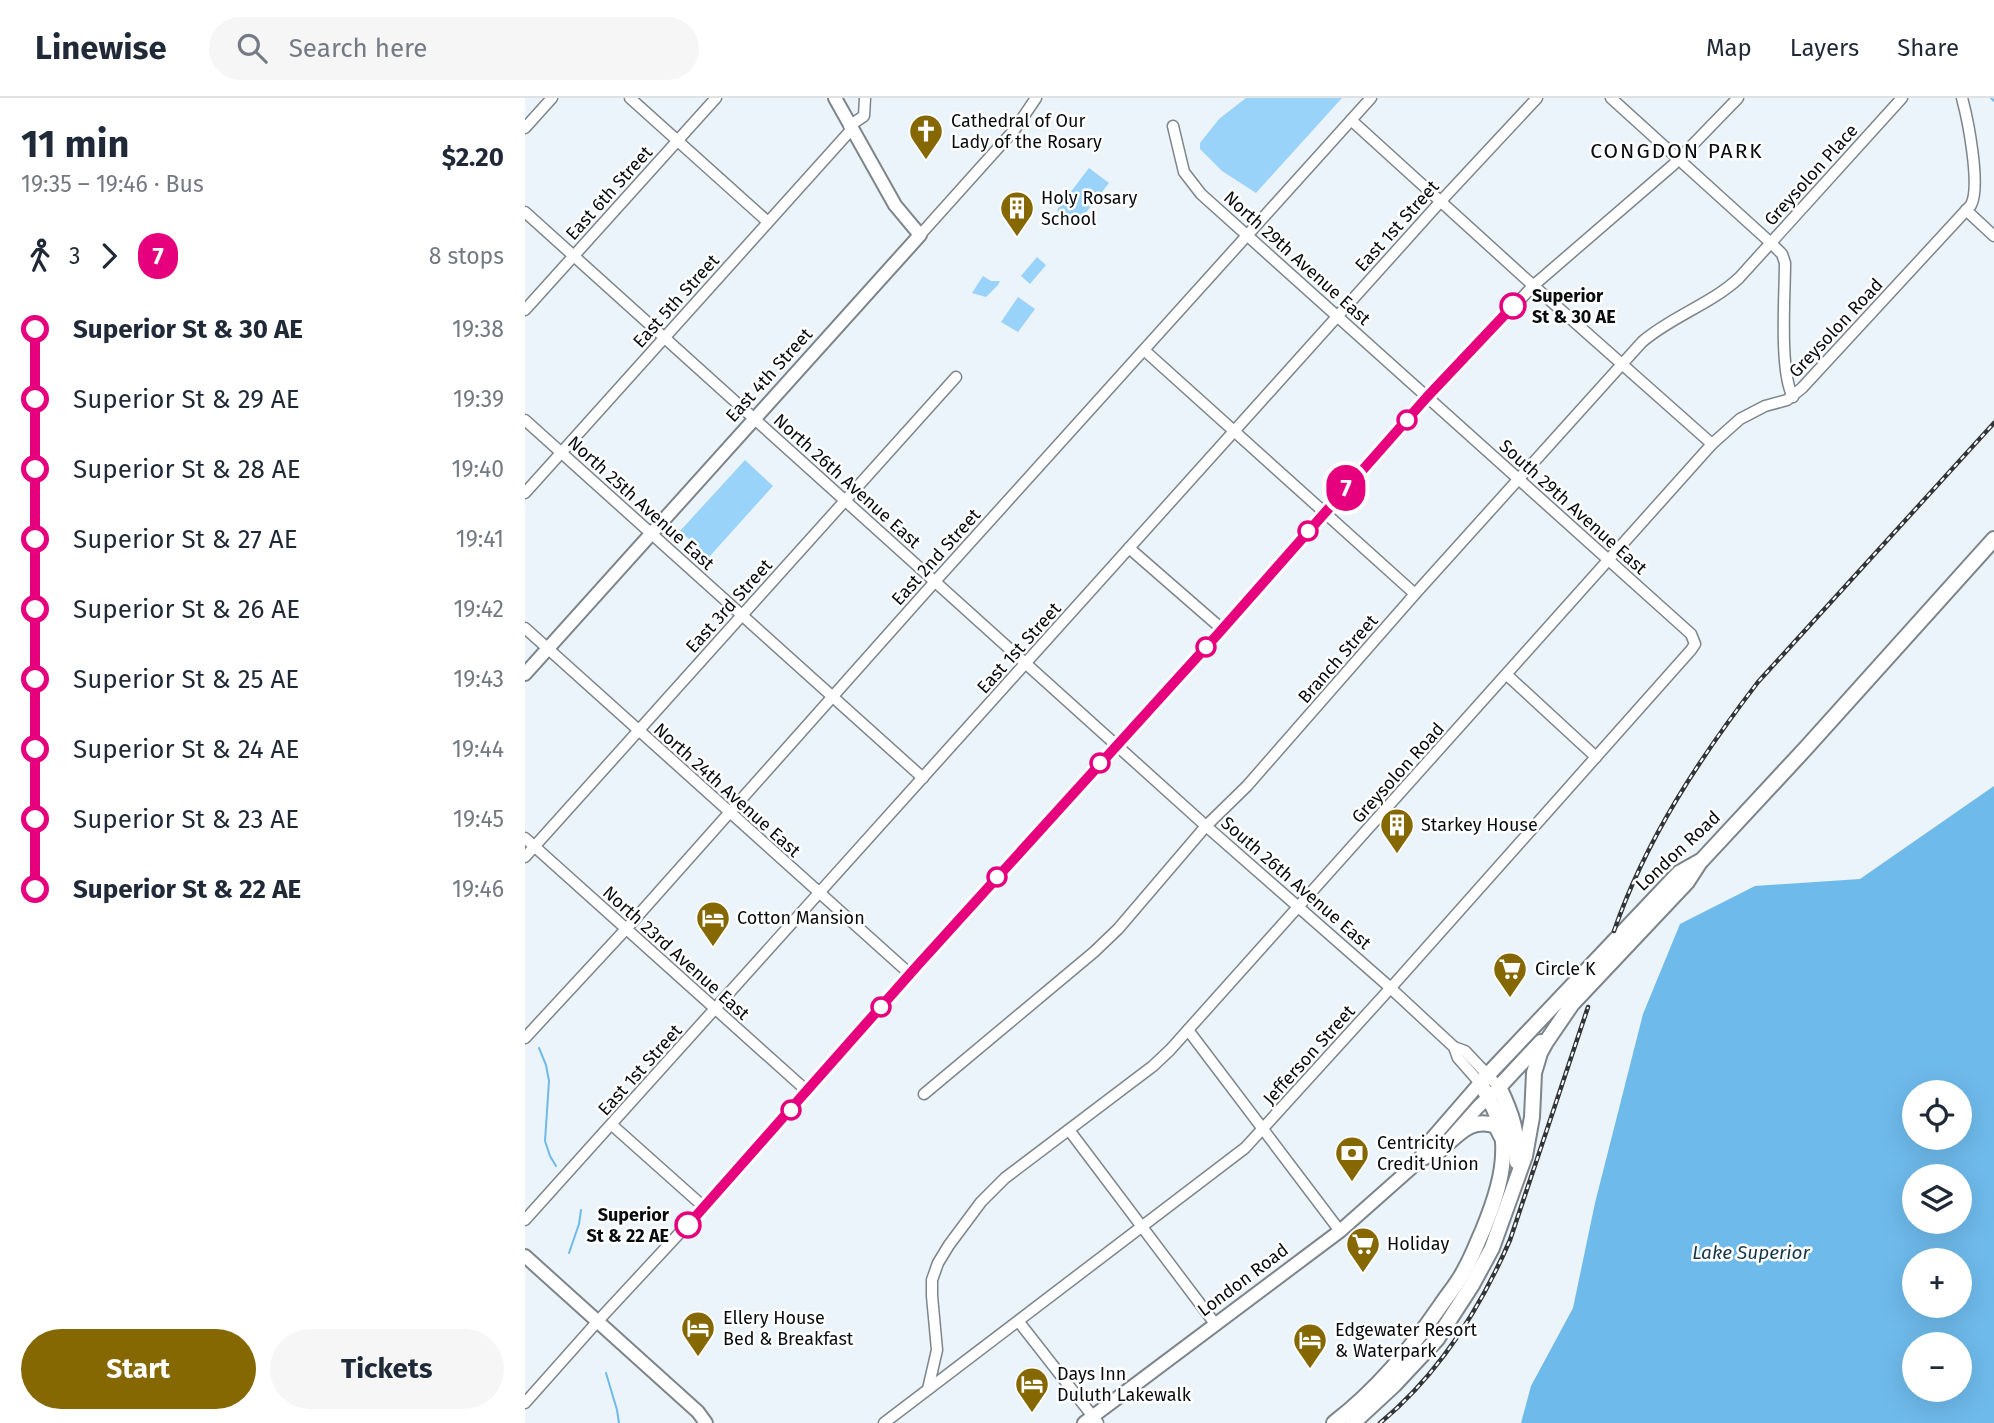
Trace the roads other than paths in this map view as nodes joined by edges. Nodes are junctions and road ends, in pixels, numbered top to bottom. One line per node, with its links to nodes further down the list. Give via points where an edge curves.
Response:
1 (552, 98): 15 (street)
2 (629, 98): 17 (street)
3 (716, 98): 17 (street, East 6th Street)
4 (835, 98): 16 (main road)
5 (865, 98): 16 (street, East 5th Street, via 864,116)
6 (1036, 98): 24 (street, East 4th Street)
7 (1371, 98): 13 (street, East 2nd Street)
8 (1537, 98): 19 (street, East 1st Street)
9 (1611, 98): 18 (street)
10 (1738, 98): 18 (street)
11 (1902, 98): 26 (street, Greysolon Place)
12 (1962, 98): 20 (street, via 1975,195)
13 (1351, 120): 19 (street); 23 (street, East 2nd Street)
14 (1173, 125): 23 (street, North 29th Avenue East, via 1188,179)
15 (525, 128)
16 (850, 128): 22 (street, East 5th Street); 24 (main road, via 895,205)
17 (677, 140): 22 (street); 27 (street, East 6th Street)
18 (1679, 159): 26 (street); 28 (street)
19 (1441, 201): 28 (street); 30 (street, East 1st Street)
20 (1966, 210): 25 (street); 36 (street, Greysolon Road)
21 (525, 212): 27 (street, North 26th Avenue East)
22 (768, 222): 31 (street, East 5th Street)
23 (1248, 234): 30 (street, North 29th Avenue East); 32 (street, East 2nd Street)
24 (920, 235): 37 (main road, East 4th Street)
25 (1994, 236)
26 (1771, 243): 33 (street, Branch Street, via 1732,285 1655,330); 36 (street, via 1785,263 1785,367)
27 (573, 256): 29 (street, East 6th Street); 31 (street, North 26th Avenue East)
28 (1534, 285): 33 (street); 35 (street)
29 (525, 310)
30 (1338, 317): 35 (street, North 29th Avenue East); 39 (street, East 1st Street)
31 (664, 338): 37 (street, North 26th Avenue East); 41 (street, East 5th Street)
32 (1144, 350): 39 (street); 50 (street, East 2nd Street)
33 (1622, 363): 40 (street); 42 (street, Branch Street)
34 (957, 377): 44 (street, East 3rd Street)
35 (1427, 397): 42 (street, South 29th Avenue East); 45 (street)
36 (1793, 397): 40 (street, Greysolon Road, via 1739,419)
37 (754, 418): 44 (street, North 26th Avenue East); 46 (main road, East 4th Street)
38 (525, 420): 41 (street, North 25th Avenue East)
39 (1234, 431): 45 (street); 48 (street, East 1st Street)
40 (1712, 444): 49 (street, Greysolon Road)
41 (561, 452): 43 (street, East 5th Street); 46 (street, North 25th Avenue East)
42 (1518, 480): 49 (street, South 29th Avenue East); 51 (street, Branch Street)
43 (525, 493)
44 (845, 500): 50 (street, North 26th Avenue East); 52 (street, East 3rd Street)
45 (1324, 513): 51 (street); 54 (street)
46 (651, 533): 52 (street, North 25th Avenue East); 56 (main road, East 4th Street)
47 (1994, 539): 70 (highway, London Road)
48 (1129, 548): 54 (street); 57 (street, East 1st Street)
49 (1609, 559): 55 (street, South 29th Avenue East); 59 (street, Greysolon Road)
50 (936, 581): 57 (street, North 26th Avenue East); 60 (street, East 2nd Street)
51 (1415, 594): 66 (street, Branch Street, via 1247,786)
52 (742, 615): 60 (street, North 25th Avenue East); 61 (street, East 3rd Street)
53 (525, 628): 56 (street, North 24th Avenue East)
54 (1222, 629): 62 (street)
55 (1695, 642): 63 (street, Jefferson Street)
56 (548, 649): 58 (main road, East 4th Street); 61 (street, North 24th Avenue East)
57 (1026, 663): 62 (street, North 26th Avenue East); 64 (street, East 1st Street)
58 (525, 674)
59 (1507, 675): 63 (street); 72 (street, Greysolon Road)
60 (832, 697): 64 (street, North 25th Avenue East); 65 (street, East 2nd Street)
61 (638, 731): 65 (street, North 24th Avenue East); 68 (street, East 3rd Street)
62 (1117, 744): 66 (street, South 26th Avenue East); 74 (street)
63 (1596, 757): 75 (street, Jefferson Street)
64 (923, 778): 71 (street, East 1st Street)
65 (729, 812): 71 (street, North 24th Avenue East); 73 (street, East 2nd Street)
66 (1206, 826): 72 (street, South 26th Avenue East); 83 (street, Branch Street, via 1094,952)
67 (525, 838): 68 (street, North 23rd Avenue East)
68 (535, 847): 69 (street, East 3rd Street); 73 (street, North 23rd Avenue East)
69 (525, 857)
70 (1702, 860): 76 (highway, via 1687,882); 80 (highway, London Road, via 1679,873)
71 (820, 894): 74 (street, North 24th Avenue East); 77 (street, East 1st Street)
72 (1299, 907): 75 (street, South 26th Avenue East); 78 (street, Greysolon Road)
73 (626, 929): 77 (street, North 23rd Avenue East); 79 (street, East 2nd Street)
74 (910, 974): 81 (street)
75 (1391, 988): 80 (street, South 26th Avenue East, via 1454,1047 1465,1051); 86 (street, Jefferson Street)
76 (1572, 1004): 82 (highway, London Road); 90 (highway, via 1537,1063 1531,1129)
77 (715, 1010): 81 (street, North 23rd Avenue East); 84 (street, East 1st Street)
78 (1188, 1030): 85 (street, Greysolon Road, via 1161,1059); 86 (street)
79 (525, 1038)
80 (1484, 1078): 82 (highway); 89 (main road, London Road, via 1428,1143)
81 (807, 1091): 91 (street)
82 (1494, 1092): 87 (highway); 88 (main road, London Road); 90 (highway, via 1515,1124 1518,1146)
83 (924, 1094)
84 (612, 1125): 91 (street); 92 (street, East 1st Street)
85 (1069, 1129): 93 (street); 99 (street, Greysolon Road, via 987,1195 938,1263 932,1287 937,1350)
86 (1263, 1129): 93 (street, Jefferson Street); 94 (street)
87 (1503, 1140): 88 (highway, via 1496,1126 1485,1122 1471,1125); 104 (highway, via 1500,1177 1490,1213 1464,1271 1386,1377)
88 (1439, 1151): 89 (main road, London Road)
89 (1419, 1161): 94 (main road, London Road)
90 (1513, 1188): 105 (highway, via 1492,1248 1437,1339)
91 (704, 1207): 96 (street)
92 (525, 1220)
93 (1142, 1227): 97 (street, Jefferson Street); 98 (street)
94 (1340, 1231): 98 (main road, London Road)
95 (525, 1256): 96 (main road)
96 (597, 1322): 100 (street); 102 (main road)
97 (1019, 1322): 99 (street, Jefferson Street); 101 (street)
98 (1216, 1325): 101 (main road, London Road)
99 (928, 1390): 103 (street, Jefferson Street)
100 (525, 1403)
101 (1091, 1421)
102 (706, 1423)
103 (884, 1423)
104 (1333, 1423)
105 (1353, 1423)

